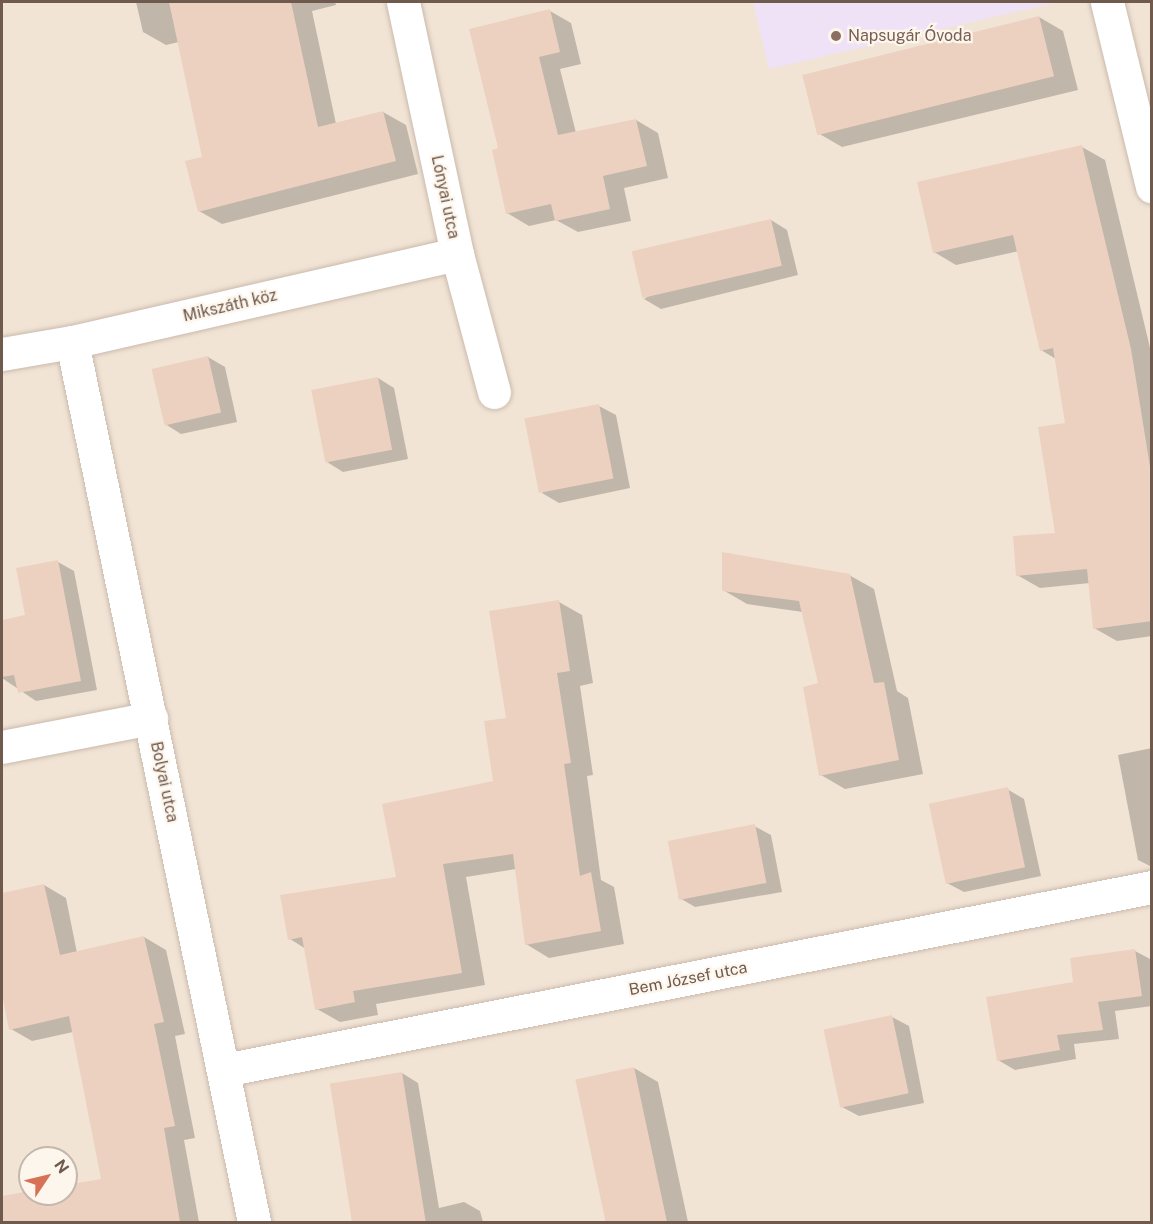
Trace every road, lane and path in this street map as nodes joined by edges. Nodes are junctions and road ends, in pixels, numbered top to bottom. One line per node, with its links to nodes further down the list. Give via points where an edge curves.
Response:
1 (404, 2): 4 (street, Lónyai utca)
2 (1107, 2): 3 (street)
3 (1152, 187)
4 (457, 254): 5 (street, Mikszáth köz); 7 (street, Lónyai utca)
5 (72, 342): 6 (street, Mikszáth köz); 8 (street, Bolyai utca)
6 (2, 354)
7 (494, 392)
8 (151, 718): 9 (street); 11 (street, Bolyai utca)
9 (2, 747)
10 (1152, 887): 11 (street, Bem József utca)
11 (224, 1070): 12 (street, Bolyai utca)
12 (254, 1222)

